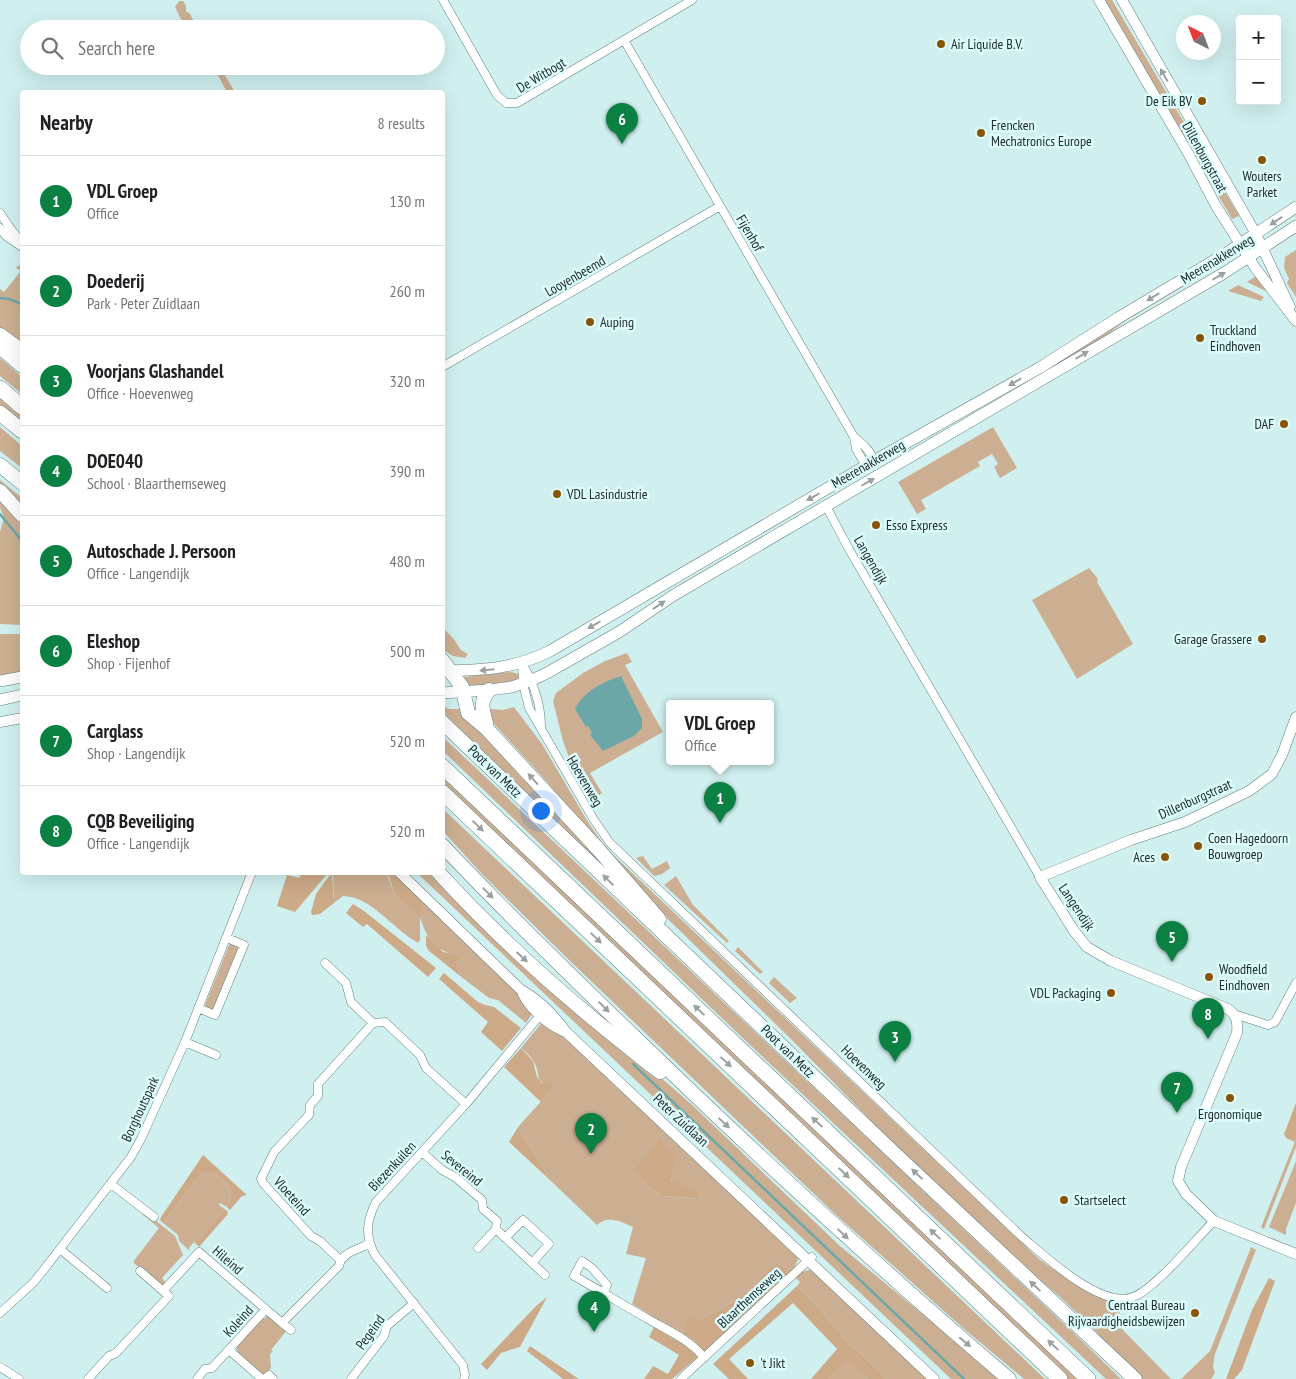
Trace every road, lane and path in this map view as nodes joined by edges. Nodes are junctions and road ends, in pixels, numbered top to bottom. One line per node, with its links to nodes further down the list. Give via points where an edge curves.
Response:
1 (443, 0): 5 (street, De Witbogt, via 497,95 506,103 517,103)
2 (692, 0): 5 (street, De Witbogt)
3 (1099, 0): 13 (street, Dillenburgstraat)
4 (1122, 0): 11 (street, Dillenburgstraat, one-way to 4)
5 (624, 40): 6 (street, Fijenhof)
6 (720, 206): 22 (street, Looyenbeemd); 27 (street, Fijenhof, via 854,437 872,456)
7 (1296, 207): 11 (main road, Meerenakkerweg, one-way to 11)
8 (0, 213): 12 (street)
9 (1296, 226): 15 (main road, Meerenakkerweg)
10 (0, 228): 14 (street)
11 (1256, 234): 13 (main road, Meerenakkerweg); 15 (street, Dillenburgstraat)
12 (20, 240)
13 (1240, 244): 16 (street, Dillenburgstraat); 27 (main road, Meerenakkerweg, one-way to 27, via 1041,367)
14 (20, 246)
15 (1263, 249): 16 (main road, Meerenakkerweg); 17 (street, Dillenburgstraat)
16 (1248, 258): 17 (street, Dillenburgstraat); 31 (main road, Meerenakkerweg, one-way to 16)
17 (1296, 320)
18 (0, 335): 20 (highway)
19 (0, 348): 21 (highway)
20 (20, 350)
21 (20, 364)
22 (445, 365)
23 (0, 388): 24 (highway)
24 (20, 404)
25 (0, 413): 26 (highway)
26 (20, 429)
27 (870, 464): 33 (main road, Meerenakkerweg, one-way to 33, via 550,651)
28 (0, 466): 29 (highway)
29 (20, 481)
30 (0, 491): 32 (highway)
31 (826, 506): 37 (main road, Meerenakkerweg, one-way to 31, via 547,674); 54 (street, Langendijk)
32 (20, 514)
33 (522, 663): 34 (main road, Meerenakkerweg, one-way to 34, via 492,669); 37 (street, Hoevenweg)
34 (447, 671): 40 (highway, via 459,682)
35 (20, 677): 36 (main road)
36 (0, 681)
37 (528, 681): 38 (main road, Meerenakkerweg); 70 (street, Hoevenweg, via 529,708 610,843 1021,1236 1073,1279 1106,1297 1132,1298 1148,1289)
38 (489, 690): 40 (main road, Meerenakkerweg); 47 (highway, via 482,706)
39 (445, 693): 40 (main road, Meerenakkerweg)
40 (463, 693): 47 (highway, via 468,712)
41 (20, 695): 42 (main road)
42 (0, 700)
43 (1296, 717): 54 (street, Dillenburgstraat, via 1272,774 1249,790 1185,822)
44 (20, 718): 45 (street)
45 (0, 722)
46 (445, 725): 55 (highway, Poot van Metz, one-way to 46)
47 (487, 729): 55 (highway, one-way to 47, via 657,914)
48 (445, 769): 104 (highway, one-way to 48)
49 (445, 795): 103 (highway, one-way to 103)
50 (445, 848): 65 (highway, one-way to 65, via 518,924)
51 (251, 875): 56 (street, Borghoutspark)
52 (402, 875): 60 (street, Peter Zuidlaan, via 520,988 525,999)
53 (441, 875): 65 (highway, one-way to 65, via 485,922 578,1007 658,1071)
54 (1040, 877): 61 (street, Langendijk, via 1087,947 1111,961)
55 (670, 937): 105 (highway, Poot van Metz, one-way to 55)
56 (227, 938): 59 (street, Borghoutspark); 59 (street, via 244,944 216,1015)
57 (325, 963): 62 (street, via 346,983 351,1002)
58 (1296, 982): 61 (street, via 1275,1022 1268,1025)
59 (198, 1008): 63 (street, Borghoutspark)
60 (544, 1012): 66 (street, Biezenkuilen); 77 (street, Peter Zuidlaan, via 554,1026 566,1032 776,1229 792,1238)
61 (1234, 1014): 70 (street, via 1238,1023 1237,1033 1181,1167 1178,1182)
62 (373, 1023): 66 (street, via 385,1022 420,1055 426,1068); 78 (street, Vloeteind, via 318,1084 318,1096 310,1104 309,1115 274,1152 261,1179 311,1236)
63 (185, 1042): 64 (street); 68 (street, Borghoutspark, via 141,1139)
64 (216, 1055)
65 (689, 1089): 102 (highway, one-way to 102, via 876,1264)
66 (466, 1104): 67 (street, Biezenkuilen)
67 (422, 1152): 71 (street, Severeind, via 482,1200 483,1209 497,1221); 73 (street, Biezenkuilen, via 376,1202 369,1216)
68 (111, 1184): 69 (street); 75 (street, Borghoutspark)
69 (154, 1217)
70 (1214, 1221): 76 (street)
71 (496, 1230): 72 (street, Severeind); 74 (street)
72 (506, 1238): 79 (street, Severeind); 79 (street, via 523,1220 549,1244)
73 (369, 1244): 78 (street); 85 (street)
74 (478, 1248)
75 (60, 1249): 82 (street); 87 (street, Borghoutspark, via 33,1283)
76 (1296, 1254)
77 (810, 1259): 91 (street, Blaarthemseweg); 101 (street, Peter Zuidlaan, via 834,1278 842,1291)
78 (340, 1260): 88 (street, via 339,1266)
79 (532, 1263): 81 (street, Severeind)
80 (140, 1271): 83 (street)
81 (545, 1274)
82 (107, 1288)
83 (163, 1291): 86 (street, Hileind, via 199,1252); 94 (street, Hileind, via 168,1296)
84 (604, 1294): 91 (street, via 695,1347)
85 (414, 1303): 98 (street, Pegeind, via 387,1326 384,1336); 99 (street, via 463,1365)
86 (266, 1309): 88 (street, Hileind); 90 (street, Koleind)
87 (0, 1313)
88 (282, 1323): 89 (street, Hileind)
89 (291, 1330)
90 (229, 1350): 95 (street, Koleind); 96 (street, Koleind)
91 (704, 1358): 100 (street, Blaarthemseweg)
92 (0, 1367): 93 (street)
93 (19, 1379)
94 (88, 1379)
95 (197, 1379)
96 (263, 1379): 97 (street, Koleind, via 269,1375)
97 (274, 1379)
98 (351, 1379)
99 (464, 1379)
100 (680, 1379)
101 (934, 1379)
102 (1009, 1379)
103 (1060, 1379)
104 (1088, 1379)
105 (1135, 1379)

